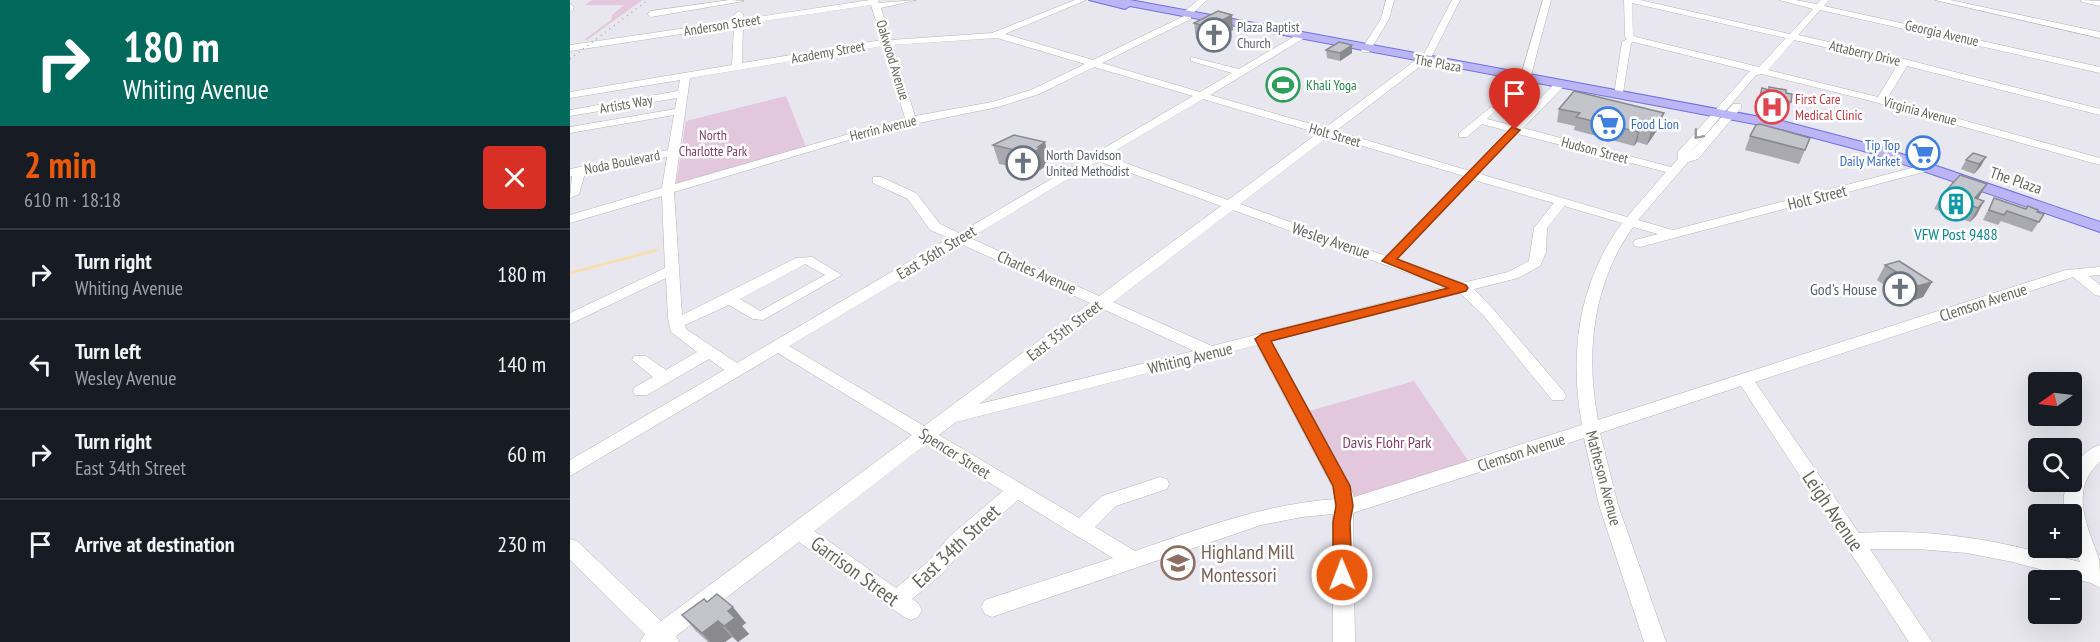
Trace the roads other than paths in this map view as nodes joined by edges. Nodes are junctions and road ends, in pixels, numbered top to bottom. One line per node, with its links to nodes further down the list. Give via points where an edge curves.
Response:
1 (740, 0): 19 (street); 21 (street)
2 (912, 0): 14 (street, Anderson Street)
3 (1082, 0): 24 (street, Academy Street)
4 (1094, 0): 20 (main road, The Plaza)
5 (1114, 0): 20 (main road, The Plaza)
6 (1203, 0): 20 (street, Herrin Avenue)
7 (1390, 0): 30 (street, via 1385,19)
8 (1456, 0): 32 (street, East 35th Street)
9 (1546, 0): 40 (street)
10 (1628, 0): 26 (street, Attaberry Drive); 27 (street, via 1629,36)
11 (1783, 0): 16 (street, Georgia Avenue)
12 (1939, 0): 23 (street)
13 (2087, 0): 17 (street)
14 (875, 3): 21 (street, Anderson Street); 28 (street, Oakwood Avenue)
15 (802, 4): 18 (street)
16 (1822, 4): 26 (street, Matheson Avenue); 36 (street, Georgia Avenue)
17 (2100, 4)
18 (768, 5): 21 (street)
19 (651, 14)
20 (1188, 16): 25 (main road, The Plaza); 34 (street, Herrin Avenue)
21 (739, 18): 22 (street); 29 (street, Anderson Street); 35 (street)
22 (632, 29)
23 (2100, 34)
24 (997, 35): 28 (street, Academy Street); 34 (street, Holt Street)
25 (1301, 36): 30 (main road, The Plaza); 38 (street, East 36th Street)
26 (1792, 37): 33 (street, Attaberry Drive); 37 (street, Matheson Avenue)
27 (1633, 39): 37 (street, Virginia Avenue); 42 (street, via 1627,42)
28 (887, 43): 35 (street, Academy Street); 52 (street, Oakwood Avenue)
29 (570, 48)
30 (1367, 49): 32 (main road, The Plaza)
31 (1194, 59): 38 (street)
32 (1424, 59): 40 (main road, The Plaza); 56 (street, East 35th Street)
33 (1904, 62): 46 (street); 49 (street, Attaberry Drive)
34 (1092, 63): 45 (street, Holt Street); 52 (street, Herrin Avenue, via 1009,102)
35 (737, 68): 39 (street, Academy Street)
36 (2100, 70)
37 (1761, 71): 46 (street, Virginia Avenue); 51 (street, Matheson Avenue, via 1753,73)
38 (1241, 72): 45 (street, East 36th Street)
39 (685, 77): 43 (street); 44 (street, Academy Street)
40 (1526, 78): 41 (main road, The Plaza)
41 (1560, 84): 42 (main road, The Plaza); 51 (main road, The Plaza); 55 (street)
42 (1618, 93): 51 (main road, The Plaza)
43 (681, 94): 48 (street); 50 (street, Artists Way)
44 (570, 95)
45 (1201, 96): 56 (street, Holt Street); 59 (street, East 36th Street)
46 (1881, 101): 60 (street, Virginia Avenue)
47 (1491, 110): 53 (street)
48 (679, 111): 54 (street); 58 (street)
49 (2100, 112)
50 (570, 113)
51 (1722, 115): 61 (main road, The Plaza, via 1818,133); 62 (street, Matheson Avenue, via 1682,154 1684,159)
52 (911, 120): 66 (street, Herrin Avenue)
53 (1479, 120): 55 (street, Hudson Street); 57 (street)
54 (570, 130)
55 (1515, 130): 62 (street, Hudson Street); 64 (street)
56 (1327, 132): 64 (street, Holt Street); 69 (street, East 35th Street)
57 (1463, 135)
58 (674, 152): 63 (street, Noda Boulevard); 66 (street)
59 (1097, 158): 69 (street, Wesley Avenue); 74 (street, East 36th Street)
60 (2100, 162)
61 (1927, 168): 72 (main road, The Plaza); 73 (street, Holt Street)
62 (1674, 171): 71 (street, Matheson Avenue)
63 (575, 172): 67 (street)
64 (1472, 175): 68 (street, Holt Street); 76 (street)
65 (877, 180): 74 (street, Charles Avenue, via 912,196 935,227)
66 (668, 190): 70 (street, Herrin Avenue); 77 (street)
67 (570, 194)
68 (1562, 201): 71 (street, Holt Street); 80 (street, Whiting Avenue, via 1541,228 1535,263 1513,275)
69 (1231, 205): 76 (street, Wesley Avenue); 83 (street, East 35th Street)
70 (570, 219)
71 (1631, 222): 73 (street, Holt Street); 97 (street, Matheson Avenue, via 1602,268 1590,309 1584,366)
72 (2100, 227)
73 (1672, 234): 75 (street, Holt Street)
74 (961, 237): 83 (street, Charles Avenue); 87 (street, East 36th Street)
75 (1640, 243)
76 (1389, 261): 80 (street, Wesley Avenue)
77 (672, 270): 84 (street); 85 (street)
78 (2100, 271): 79 (street, Clemson Avenue)
79 (2076, 272): 81 (street); 93 (street, Clemson Avenue)
80 (1461, 288): 86 (street, Whiting Avenue); 95 (street, Wesley Avenue, via 1474,296)
81 (2100, 292)
82 (730, 299): 82 (street, via 801,261 807,260 835,275 763,315 758,316); 85 (street)
83 (1103, 301): 89 (street, Charles Avenue); 96 (street, East 35th Street)
84 (570, 320)
85 (676, 323): 88 (street, via 679,332)
86 (1262, 339): 89 (street, Whiting Avenue); 103 (street, via 1341,486)
87 (777, 346): 91 (street, East 36th Street); 98 (street, Spencer Street)
88 (709, 352): 91 (street); 92 (street)
89 (1211, 352): 96 (street, Whiting Avenue)
90 (640, 360): 92 (street)
91 (736, 370): 100 (street, East 36th Street)
92 (665, 377): 94 (street)
93 (1745, 380): 97 (street, Clemson Avenue); 106 (street, Leigh Avenue)
94 (641, 391)
95 (1558, 396)
96 (949, 418): 98 (street, East 35th Street)
97 (1590, 429): 103 (street, Clemson Avenue); 114 (street, Matheson Avenue, via 1597,464)
98 (926, 435): 102 (street, Spencer Street); 105 (street, East 35th Street)
99 (2100, 452): 109 (street, via 2081,469 2073,490 2077,533)
100 (570, 469)
101 (1160, 484): 104 (street, via 1108,501)
102 (1016, 490): 104 (street, Spencer Street); 111 (street, East 34th Street, via 957,542)
103 (1345, 506): 108 (street, Clemson Avenue, via 1275,514); 113 (street, via 1341,522)
104 (1080, 529): 108 (street, Spencer Street)
105 (799, 531): 111 (street, Garrison Street); 112 (street, East 35th Street)
106 (1853, 542): 109 (street, via 1950,542 2001,550); 115 (street, Leigh Avenue)
107 (570, 547): 112 (street)
108 (1133, 560): 110 (street, Clemson Avenue)
109 (2099, 577)
110 (1000, 604)
111 (903, 605)
112 (660, 640)
113 (1344, 642)
114 (1654, 642)
115 (1921, 642)

